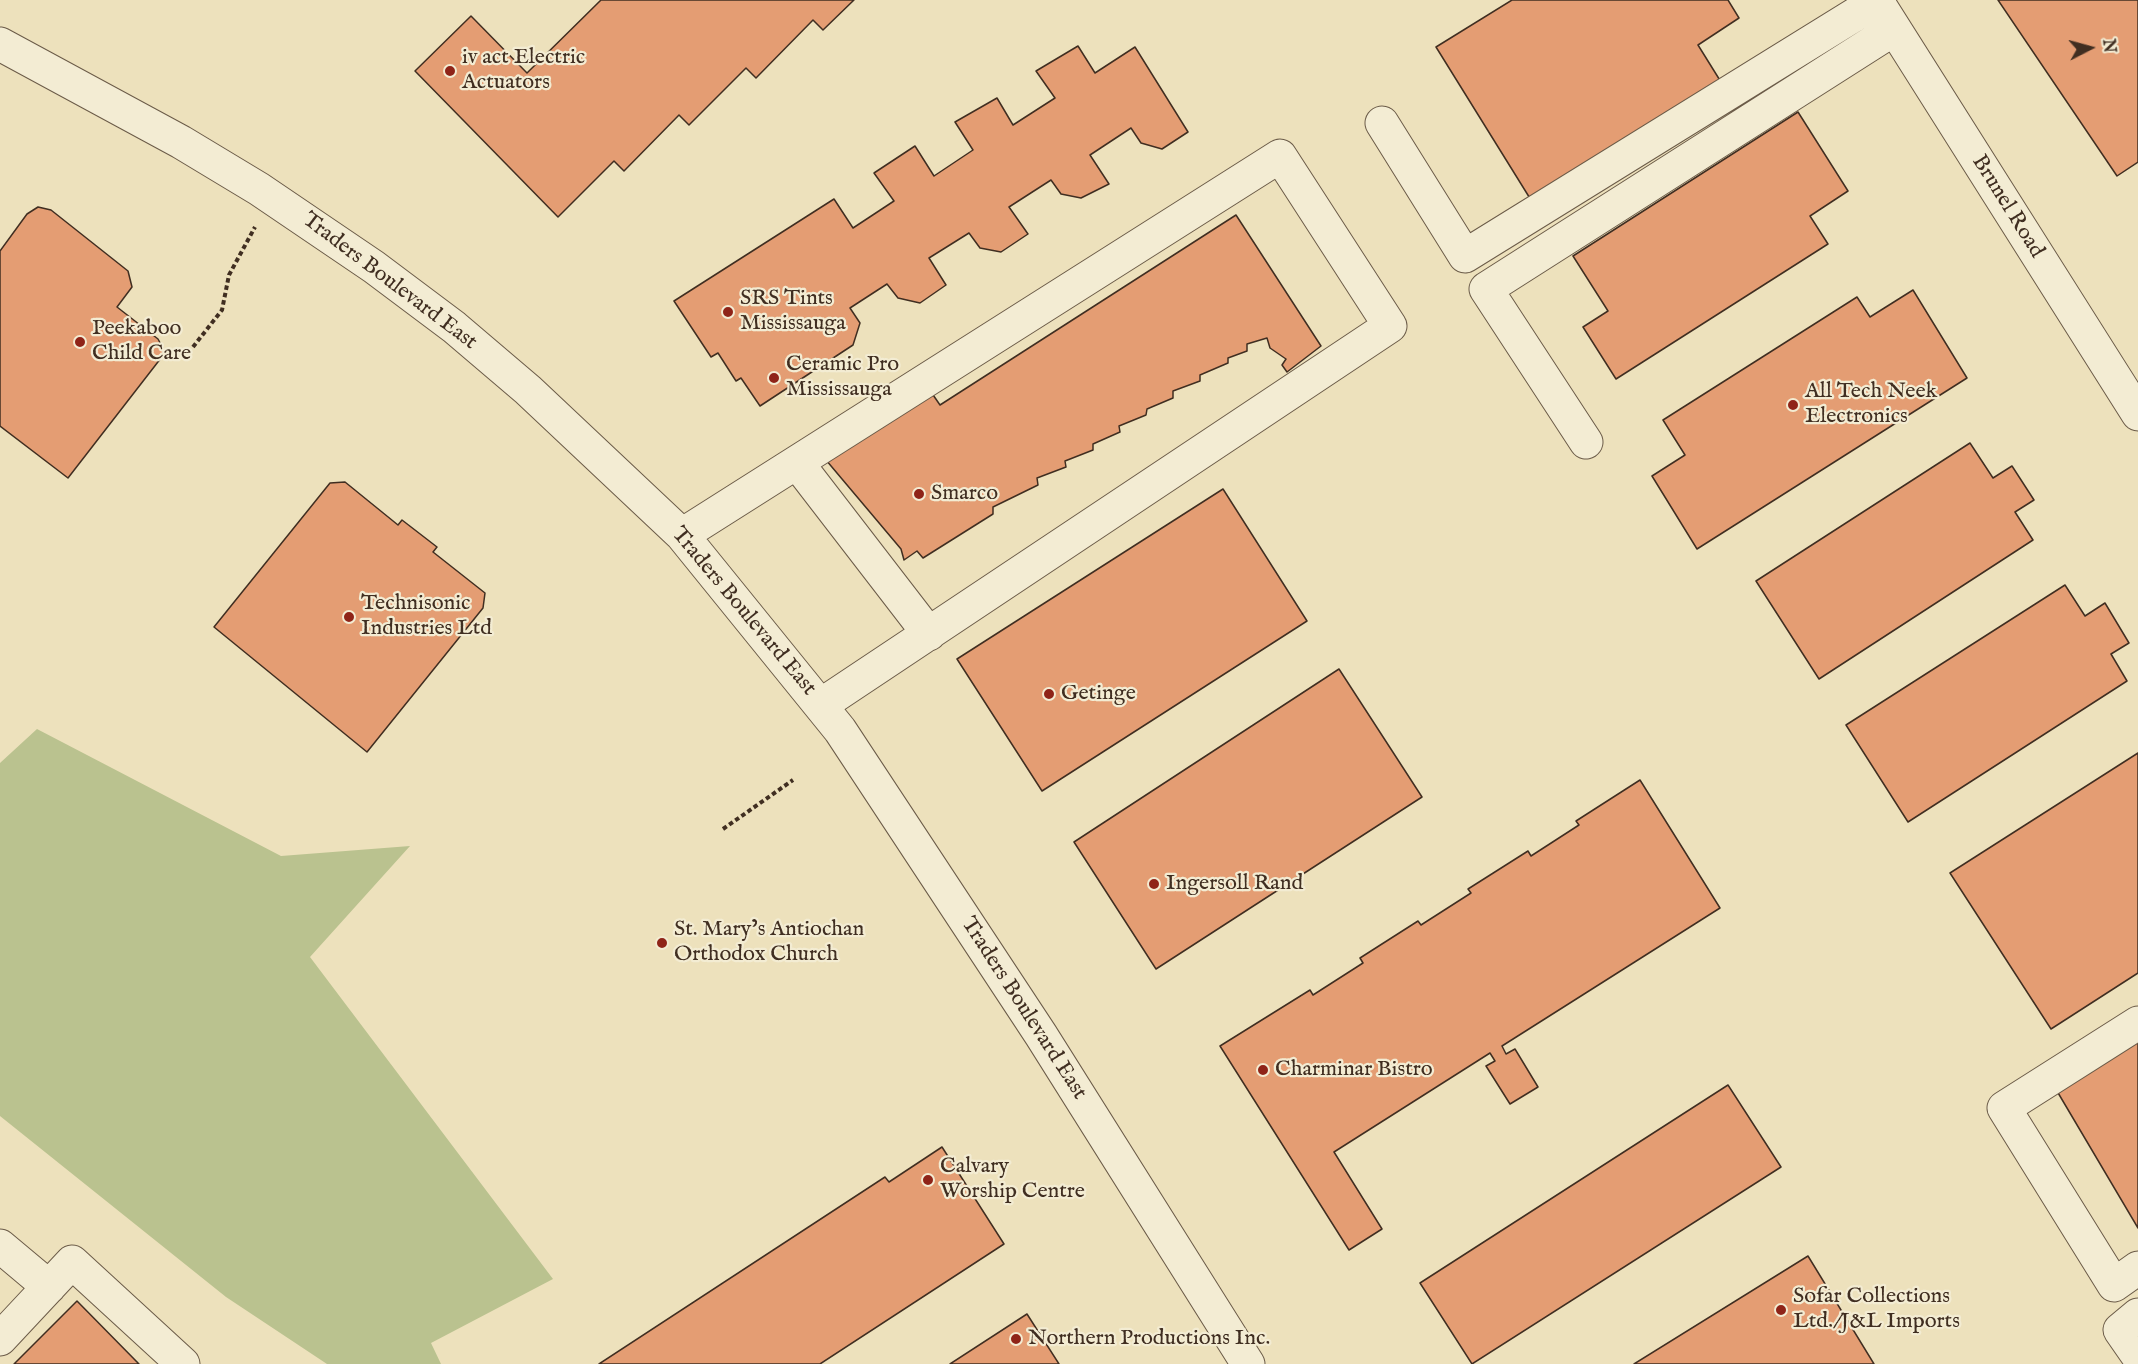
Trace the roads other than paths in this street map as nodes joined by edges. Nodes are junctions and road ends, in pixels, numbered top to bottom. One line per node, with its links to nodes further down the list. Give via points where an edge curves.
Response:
1 (1877, 0): 2 (street, Brunel Road); 4 (street, via 1465,256)
2 (1894, 29): 5 (street, Brunel Road); 6 (street, via 1486,289)
3 (0, 44): 8 (street, Traders Boulevard East, via 182,142 341,242 454,327 528,390)
4 (1382, 123)
5 (2138, 414)
6 (1586, 442)
7 (798, 464): 8 (street); 9 (street); 9 (street, via 1280,156 1390,326)
8 (682, 535): 10 (street, Traders Boulevard East)
9 (929, 634): 10 (street)
10 (821, 705): 19 (street, Traders Boulevard East, via 1041,1035)
11 (2138, 1023): 13 (street, via 2004,1108 2114,1285)
12 (0, 1246): 14 (street)
13 (2138, 1268)
14 (49, 1287): 16 (street); 18 (street, via 72,1262)
15 (2138, 1315): 17 (street, via 2120,1330)
16 (0, 1339)
17 (2138, 1356)
18 (183, 1364)
19 (1248, 1364)

